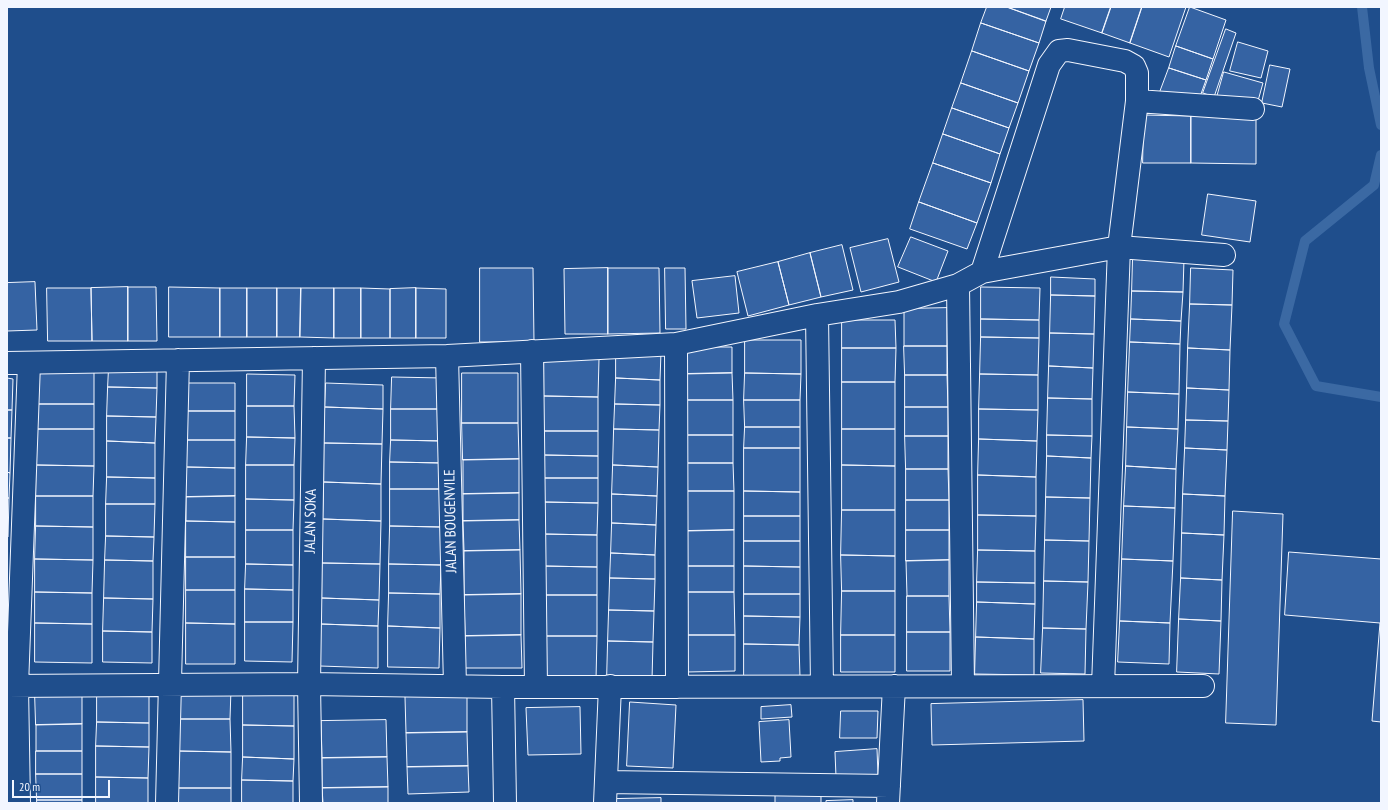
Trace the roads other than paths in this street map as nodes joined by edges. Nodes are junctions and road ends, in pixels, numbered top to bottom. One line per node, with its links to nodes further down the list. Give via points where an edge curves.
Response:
1 (1138, 101): 2 (street); 3 (street); 5 (street, via 1137,73 1134,66 1125,60 1068,50 1059,51 1049,65)
2 (1253, 109)
3 (1119, 247): 4 (street); 5 (street); 23 (street)
4 (1224, 255)
5 (982, 272): 6 (street)
6 (958, 285): 7 (street, via 899,302); 22 (street)
7 (817, 315): 8 (street); 20 (street)
8 (676, 344): 9 (street); 27 (street)
9 (532, 351): 10 (street); 26 (street)
10 (447, 356): 11 (street); 18 (street, JALAN BOUGENVILE)
11 (314, 358): 12 (street); 15 (street, JALAN SOKA)
12 (178, 360): 14 (street); 16 (street)
13 (7, 363): 14 (street)
14 (30, 363): 17 (street)
15 (309, 684): 16 (street); 18 (street); 32 (street, JALAN SOKA)
16 (170, 685): 17 (street); 31 (street)
17 (12, 686): 30 (street)
18 (455, 686): 25 (street)
19 (610, 686): 26 (street); 27 (street); 28 (street)
20 (822, 686): 21 (street); 27 (street)
21 (894, 686): 22 (street); 29 (street)
22 (963, 686): 23 (street)
23 (1103, 686): 24 (street)
24 (1203, 686)
25 (503, 687): 26 (street); 33 (street)
26 (536, 687)
27 (677, 687)
28 (606, 782): 29 (street); 34 (street)
29 (889, 794)
30 (19, 803)
31 (167, 803)
32 (311, 803)
33 (505, 803)
34 (605, 803)

